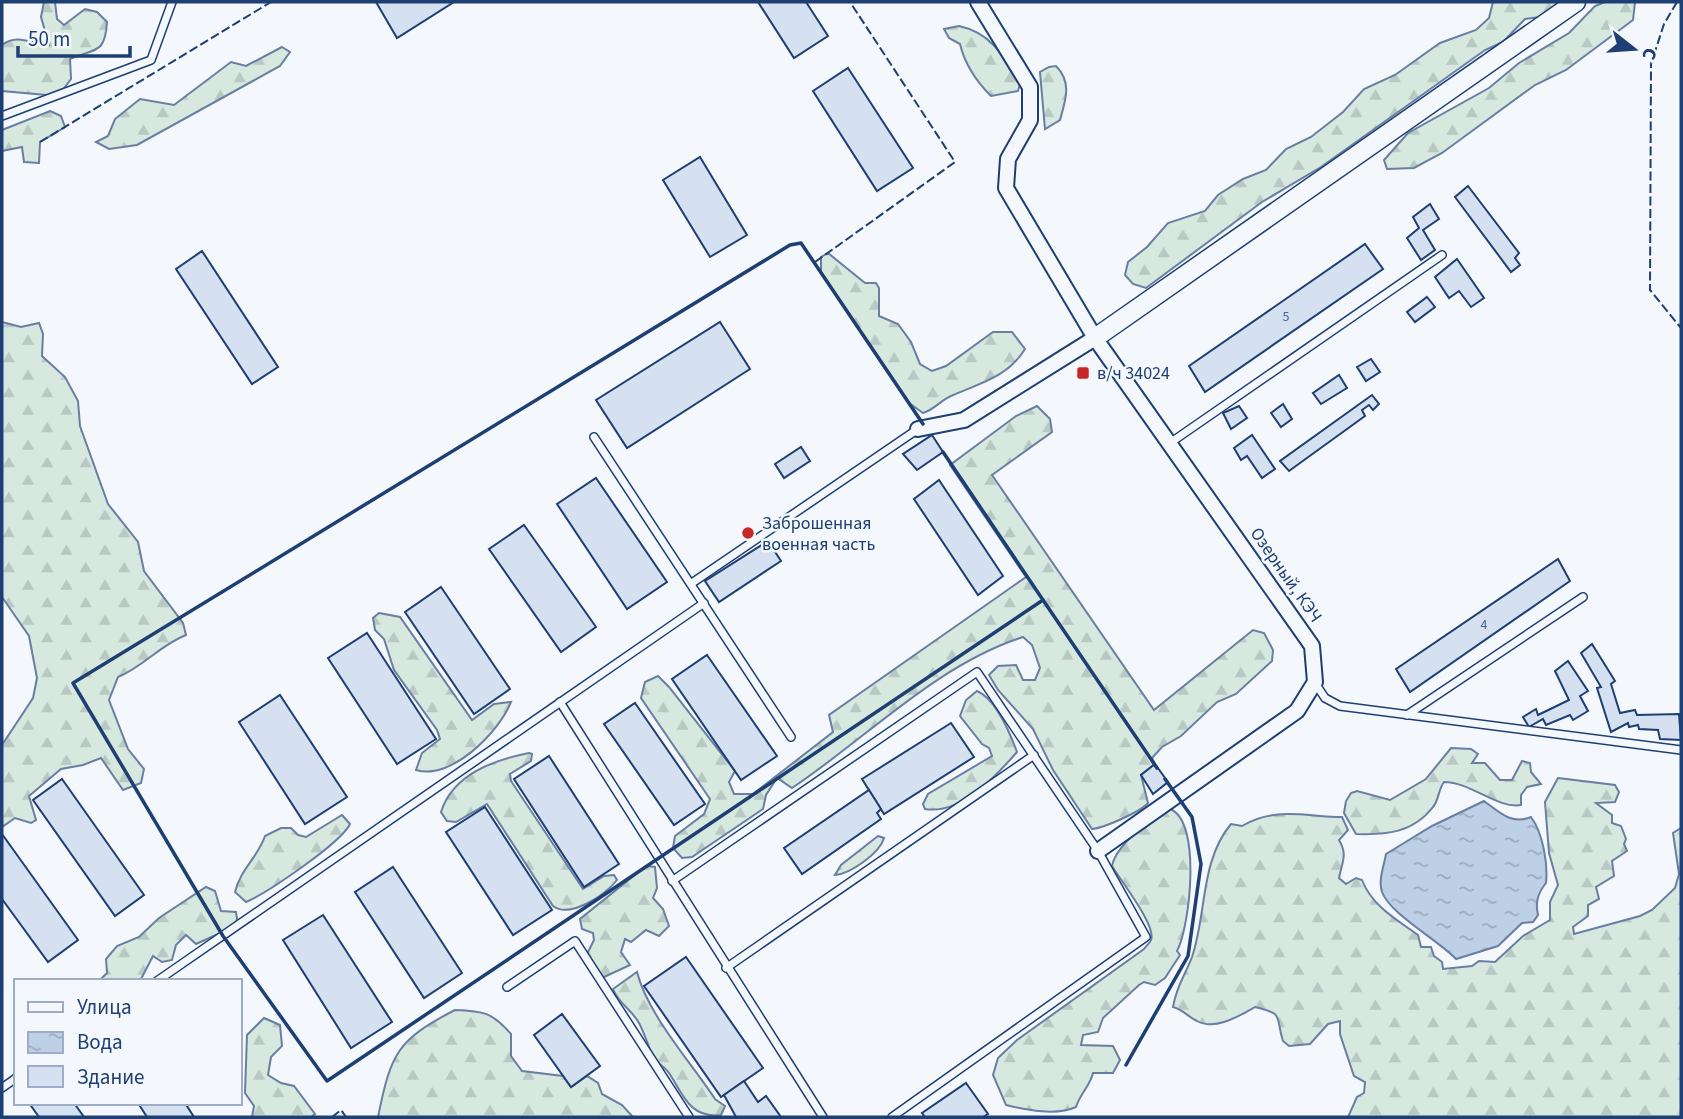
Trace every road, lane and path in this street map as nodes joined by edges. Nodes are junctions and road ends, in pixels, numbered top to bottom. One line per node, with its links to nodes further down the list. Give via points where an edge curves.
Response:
1 (172, 2): 4 (lane, via 151,60)
2 (978, 2): 6 (street, Озерный, КЭЧ, via 1030,87 1030,120 1008,159 1006,188)
3 (1576, 2): 6 (street)
4 (2, 116)
5 (1442, 255): 9 (lane)
6 (1095, 338): 7 (street, via 964,421); 9 (street, Озерный, КЭЧ)
7 (918, 429): 10 (lane)
8 (594, 437): 10 (lane)
9 (1170, 443): 13 (street, Озерный, КЭЧ, via 1312,646)
10 (692, 583): 12 (lane)
11 (1583, 597): 15 (lane)
12 (704, 603): 14 (lane); 16 (lane)
13 (1315, 682): 15 (lane, via 1325,698 1339,706); 19 (street, via 1297,711)
14 (560, 702): 20 (lane); 22 (lane)
15 (1407, 715): 17 (lane)
16 (791, 737)
17 (1681, 750)
18 (1034, 755): 19 (lane); 20 (lane, via 977,672); 21 (lane)
19 (1098, 852): 26 (lane, via 1146,937)
20 (671, 881): 21 (lane)
21 (726, 968): 25 (lane)
22 (160, 979)
23 (507, 987): 24 (lane, via 575,941)
24 (689, 1117)
25 (823, 1117)
26 (892, 1117)

